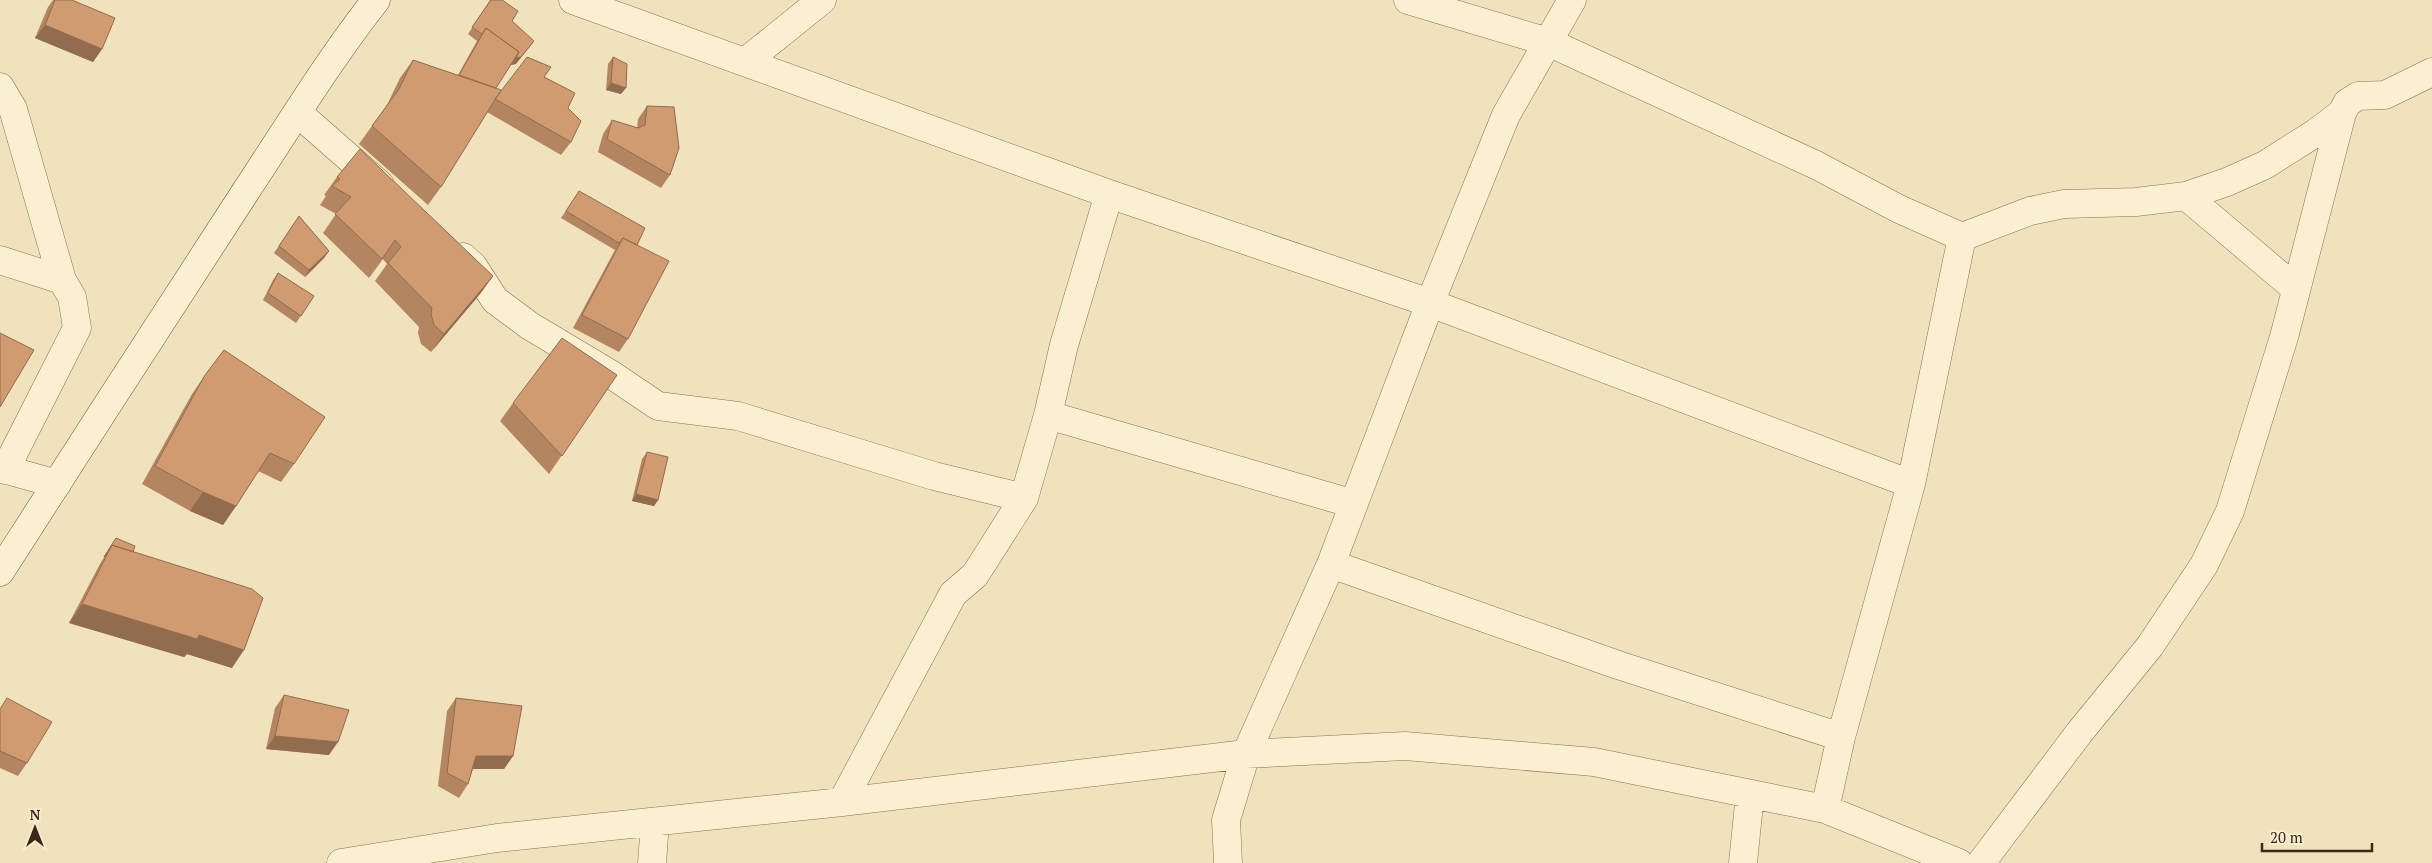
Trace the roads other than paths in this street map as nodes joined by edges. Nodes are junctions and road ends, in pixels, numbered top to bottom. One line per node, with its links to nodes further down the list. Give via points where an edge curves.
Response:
1 (376, 0): 10 (street)
2 (573, 0): 7 (street)
3 (822, 0): 7 (street)
4 (1408, 0): 6 (street)
5 (1572, 0): 6 (street)
6 (1548, 42): 15 (street, via 1816,165 1899,209); 20 (street, via 1506,115)
7 (744, 62): 12 (street)
8 (2432, 72): 11 (street, via 2385,94 2358,96 2347,103)
9 (0, 87): 18 (street, via 14,108)
10 (298, 113): 14 (street); 23 (street)
11 (2342, 113): 13 (street, via 2265,165); 19 (street)
12 (1110, 194): 20 (street); 21 (street, via 1064,345)
13 (2186, 196): 15 (street, via 2136,202 2064,204 2030,211); 19 (street)
14 (400, 202)
15 (1962, 237): 24 (street)
16 (444, 241): 25 (street, via 474,266 496,300 530,326 658,406 738,416 934,476)
17 (0, 260): 18 (street)
18 (62, 280): 22 (street, via 72,297 77,328)
19 (2296, 290): 40 (street, via 2230,511 2204,565 2150,646)
20 (1430, 304): 24 (street); 26 (street)
21 (1048, 415): 25 (street); 26 (street)
22 (2, 469): 23 (street)
23 (57, 484): 28 (street)
24 (1911, 484): 29 (street)
25 (1024, 498): 32 (street, via 974,574 953,594)
26 (1354, 504): 27 (street)
27 (1331, 564): 29 (street, via 1618,665); 30 (street)
28 (0, 572)
29 (1840, 737): 33 (street)
30 (1246, 754): 31 (street, via 1414,746 1594,762); 32 (street); 37 (street, via 1226,820)
31 (1750, 794): 33 (street); 38 (street)
32 (842, 802): 34 (street)
33 (1825, 809): 39 (street)
34 (655, 822): 35 (street, via 497,838); 36 (street)
35 (341, 863)
36 (652, 863)
37 (1228, 863)
38 (1743, 863)
39 (1959, 863)
40 (1981, 863)

